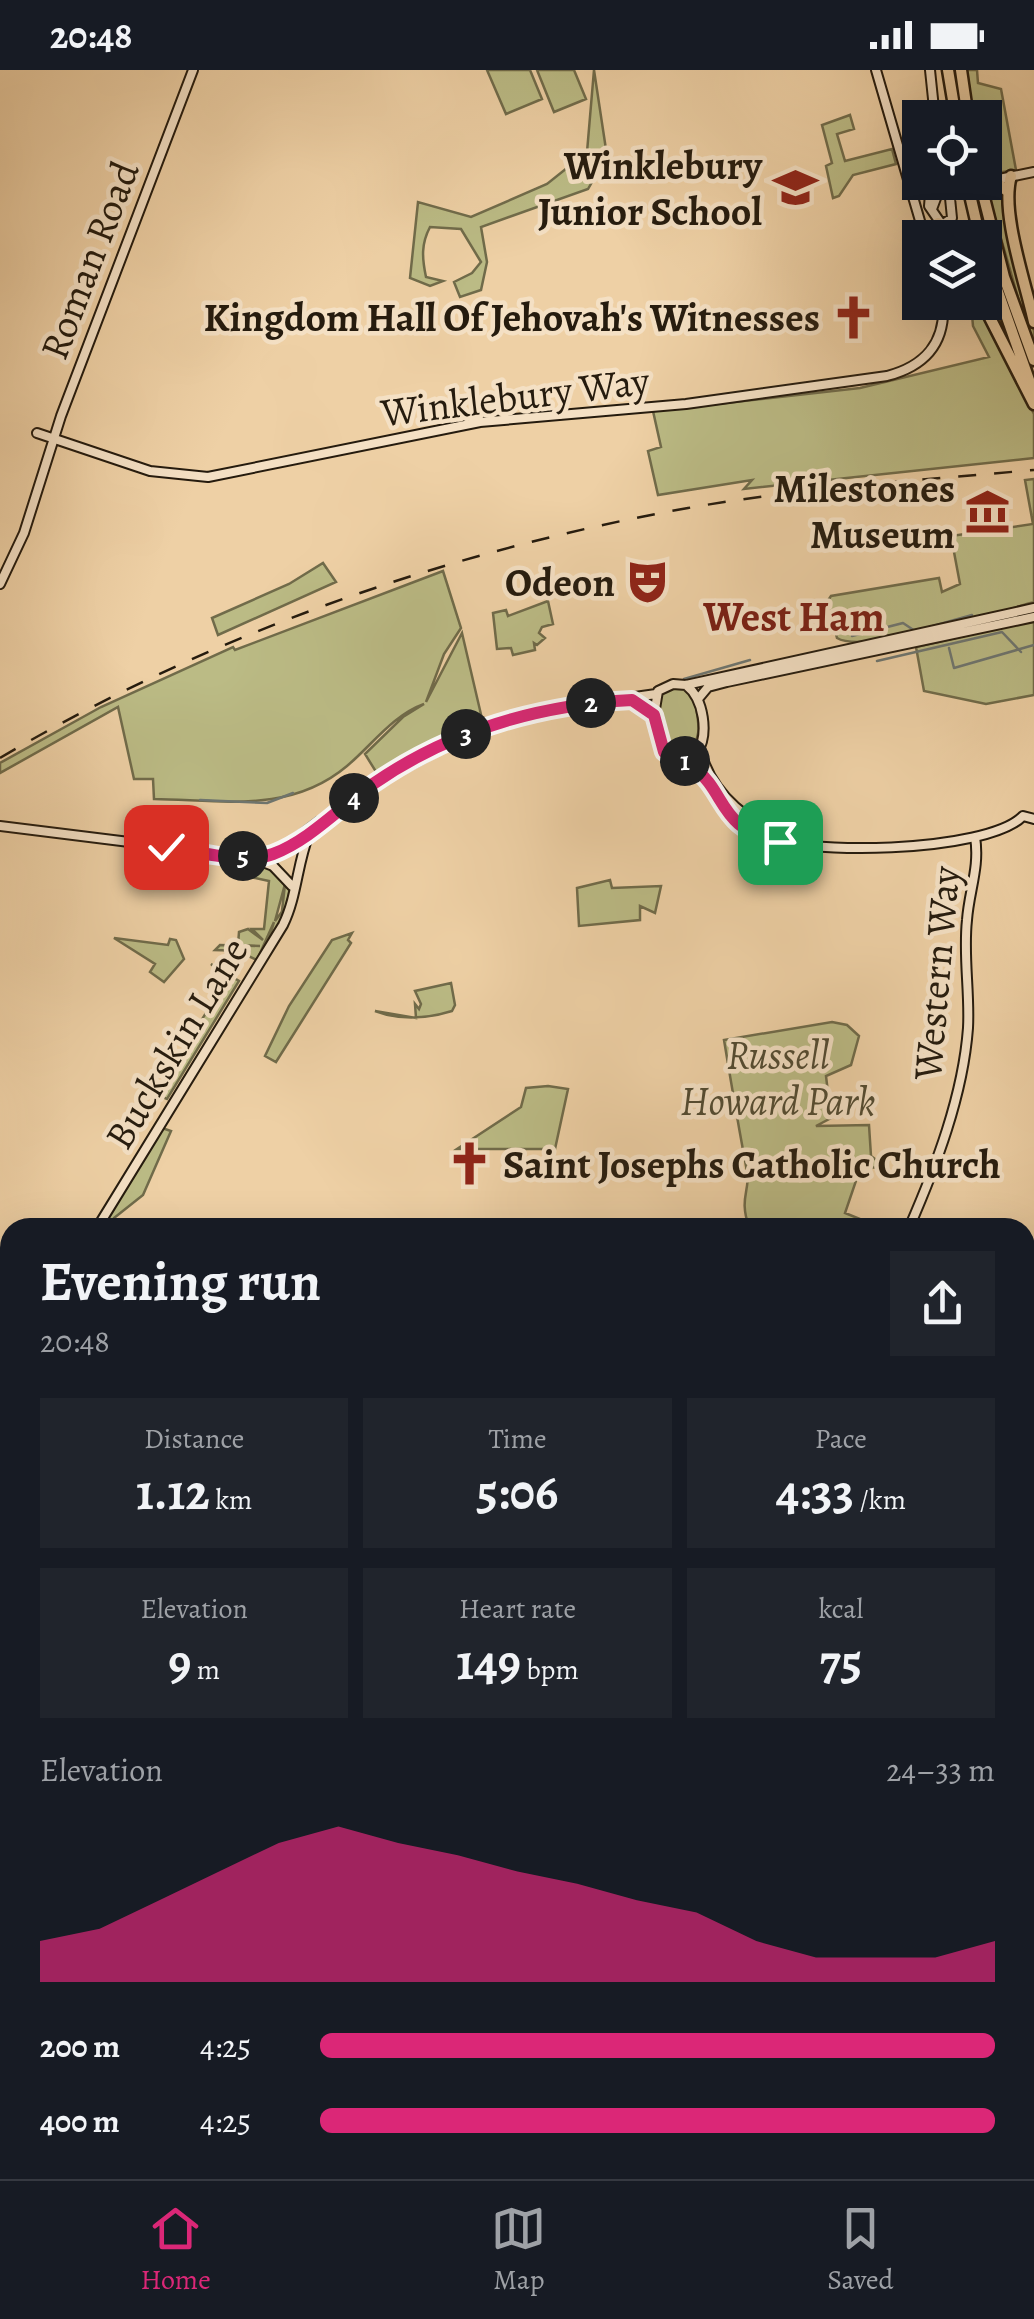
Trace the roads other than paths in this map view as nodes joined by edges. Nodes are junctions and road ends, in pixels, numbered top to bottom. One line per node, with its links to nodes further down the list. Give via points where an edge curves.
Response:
1 (193, 70): 28 (street, Roman Road)
2 (876, 70): 19 (street)
3 (930, 70): 6 (street)
4 (948, 70): 7 (main road)
5 (961, 70): 8 (main road)
6 (933, 100)
7 (953, 100)
8 (965, 100)
9 (1034, 172): 10 (street)
10 (1012, 176): 11 (street); 13 (main road)
11 (1002, 178)
12 (1002, 189): 13 (main road)
13 (1008, 192): 23 (main road)
14 (932, 200): 18 (street)
15 (936, 200): 18 (street)
16 (955, 200): 18 (street, via 950,220)
17 (989, 200): 24 (main road, via 1004,277)
18 (934, 218)
19 (921, 220)
20 (1002, 303): 25 (main road)
21 (943, 320): 28 (street, Winklebury Way, via 932,351 908,370 884,377 470,423 208,478 162,474)
22 (991, 320): 26 (main road)
23 (1034, 322)
24 (1034, 360)
25 (1034, 394)
26 (1034, 404)
27 (37, 433): 28 (street, Winklebury Way)
28 (53, 441): 29 (street, Roman Road)
29 (0, 584)
30 (1034, 608): 32 (street)
31 (1034, 617): 35 (street, via 726,682 706,688)
32 (686, 685): 33 (street); 35 (street)
33 (656, 694): 34 (street); 36 (street)
34 (632, 700): 36 (street); 41 (street, via 490,724 391,772)
35 (698, 700): 37 (street)
36 (654, 715): 38 (street, via 662,748)
37 (700, 748): 38 (street); 43 (street, via 708,772 737,808)
38 (681, 758): 43 (street, via 735,822 773,841)
39 (1029, 822): 42 (street)
40 (0, 826): 47 (street)
41 (309, 834): 44 (street); 46 (street, Buckskin Lane)
42 (975, 837): 43 (street); 52 (street, Western Way, via 964,1060)
43 (810, 845)
44 (291, 846): 45 (street); 46 (street)
45 (276, 853): 47 (street); 49 (street)
46 (300, 855): 48 (street, Buckskin Lane)
47 (250, 857): 49 (street)
48 (295, 869): 49 (street); 50 (street, Buckskin Lane)
49 (279, 871): 50 (street)
50 (292, 886): 51 (street, Buckskin Lane, via 283,925)
51 (104, 1218)
52 (913, 1218)

